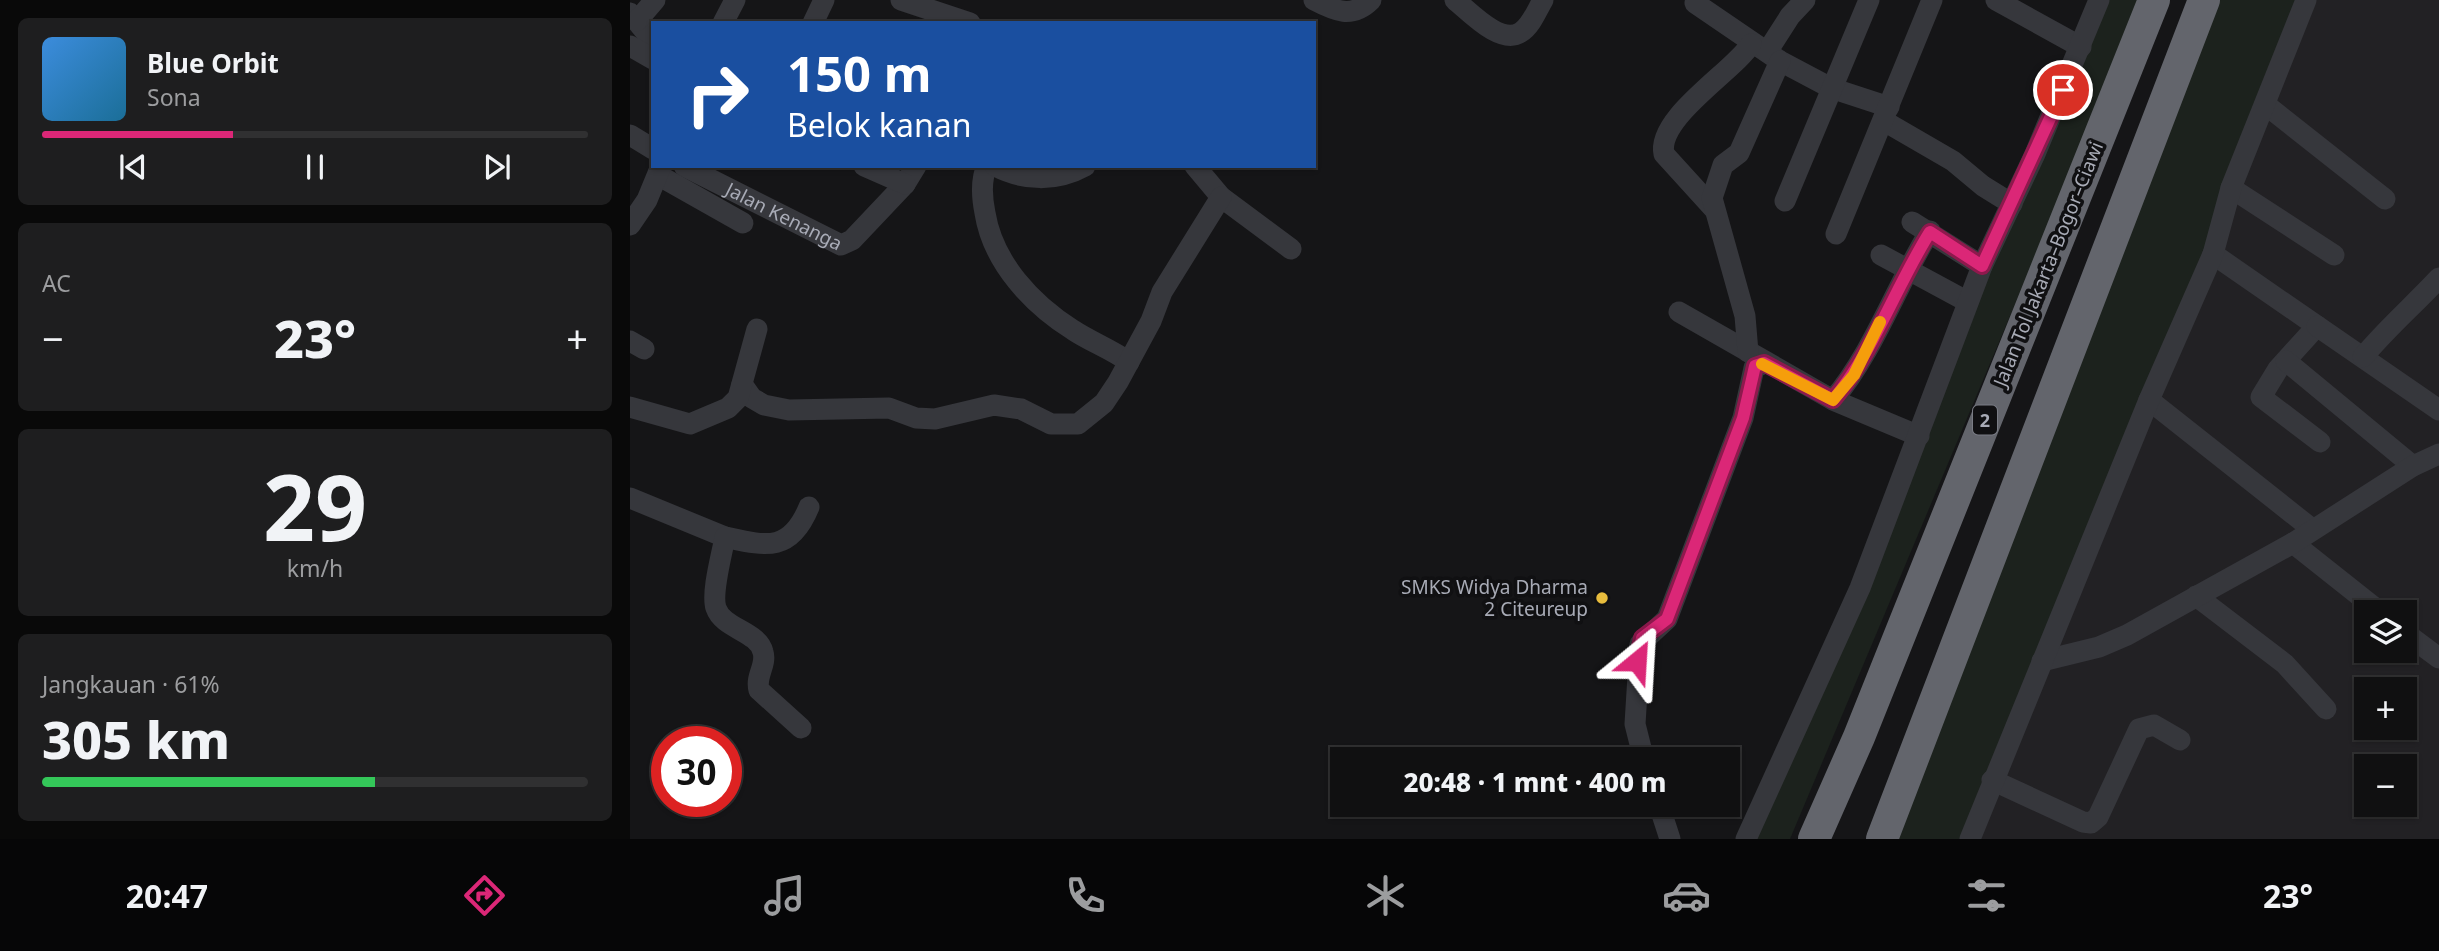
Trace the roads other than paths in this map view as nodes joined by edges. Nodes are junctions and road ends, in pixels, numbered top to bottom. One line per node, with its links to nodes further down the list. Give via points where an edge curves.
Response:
1 (655, 0): 19 (street)
2 (735, 0): 20 (street)
3 (824, 0): 21 (street)
4 (1314, 0): 5 (street, via 1344,13 1356,12)
5 (1371, 0)
6 (1455, 0): 7 (street, via 1509,36 1524,30)
7 (1543, 0)
8 (1805, 0): 27 (street)
9 (1869, 0): 29 (street)
10 (1931, 0): 31 (street)
11 (1996, 0): 26 (street)
12 (2099, 0): 26 (street)
13 (2154, 0): 93 (highway, Jalan Tol Jakarta–Bogor–Ciawi / 2)
14 (2204, 0): 94 (highway)
15 (2306, 0): 30 (street)
16 (906, 2): 22 (street); 23 (street)
17 (1695, 3): 18 (street)
18 (1718, 8): 27 (street)
19 (633, 17): 24 (street)
20 (724, 21)
21 (814, 21)
22 (901, 21)
23 (964, 21)
24 (651, 39)
25 (630, 46): 28 (street)
26 (2081, 47): 46 (street)
27 (1766, 52): 29 (street); 47 (street, via 1739,153 1723,165 1713,191); 47 (street, via 1693,100 1664,145 1664,154)
28 (651, 59)
29 (1831, 88): 31 (street); 45 (street)
30 (2266, 105): 42 (street); 44 (street)
31 (1887, 114): 46 (street); 50 (street)
32 (630, 135): 33 (street)
33 (651, 148)
34 (688, 168): 41 (street, Jalan Kenanga, via 841,245 852,240)
35 (874, 168): 41 (street)
36 (987, 168): 65 (street, via 982,197 987,226 1019,285 1074,331)
37 (1000, 168): 38 (street, via 1040,179)
38 (1080, 168)
39 (1197, 168): 43 (street)
40 (660, 171): 48 (street); 49 (street)
41 (911, 175)
42 (2231, 188): 52 (street); 54 (street)
43 (1221, 197): 51 (street); 65 (street, via 1162,292)
44 (2385, 198)
45 (1785, 201)
46 (2012, 204): 55 (street)
47 (1714, 209): 62 (street)
48 (743, 223)
49 (630, 225)
50 (1836, 234)
51 (1291, 249)
52 (2213, 254): 60 (street); 68 (street)
53 (1881, 255): 56 (street)
54 (2334, 256)
55 (1982, 266): 56 (street, via 1921,227); 58 (street)
56 (1907, 268): 58 (street); 67 (street, via 1854,375)
57 (2439, 278): 63 (street)
58 (1968, 302): 71 (street)
59 (1679, 312): 62 (street)
60 (2317, 326): 63 (street); 64 (street)
61 (757, 328): 66 (street)
62 (1756, 357): 67 (street); 88 (street, via 1743,418 1667,619 1640,644 1635,724)
63 (2363, 357): 70 (street)
64 (2286, 361): 72 (street, via 2261,397); 74 (street)
65 (1129, 362): 66 (street, via 1104,403 1083,422 1068,426 1051,424 1021,409 993,405 935,419 889,408 789,410 764,405)
66 (742, 384): 69 (street, via 738,398 728,408 702,421 678,422)
67 (1833, 400): 71 (street)
68 (2148, 400): 77 (street); 84 (street)
69 (630, 407)
70 (2439, 410)
71 (1919, 436): 92 (street, via 1822,677)
72 (2320, 442)
73 (2439, 454): 74 (street)
74 (2413, 466): 77 (street)
75 (630, 498): 78 (street)
76 (809, 507): 78 (street, via 797,531 778,543 761,545)
77 (2312, 529): 79 (street)
78 (724, 537): 86 (street, via 717,611 761,647 764,658 757,679 759,690)
79 (2293, 543): 80 (street); 81 (street)
80 (2196, 596): 84 (street, via 2099,647); 85 (street, via 2285,664)
81 (2365, 600)
82 (2417, 642): 83 (street)
83 (2439, 658)
84 (2042, 661): 89 (street)
85 (2326, 709)
86 (802, 728)
87 (2180, 740): 89 (street, via 2154,725 2139,729 2098,817 2091,823)
88 (1641, 747)
89 (1992, 780): 95 (street)
90 (1663, 817): 91 (street)
91 (1670, 839)
92 (1746, 839)
93 (1814, 839)
94 (1882, 839)
95 (1970, 839)

